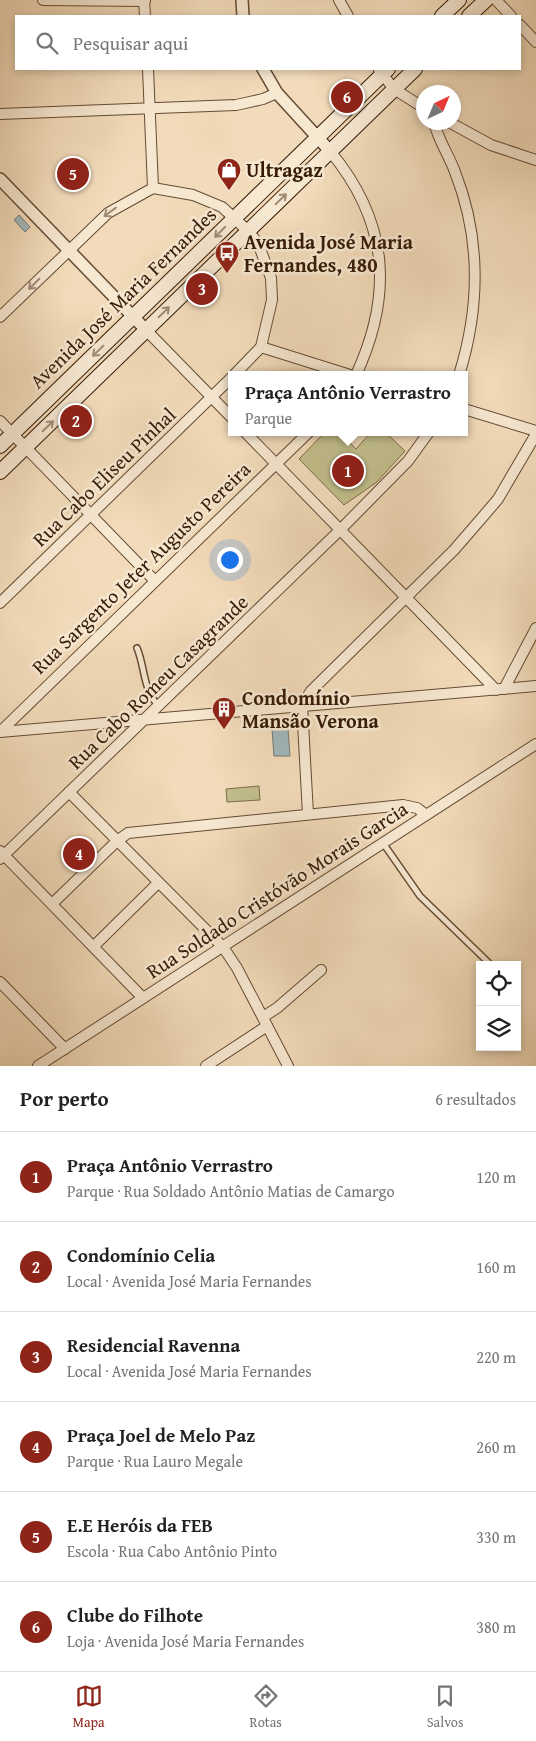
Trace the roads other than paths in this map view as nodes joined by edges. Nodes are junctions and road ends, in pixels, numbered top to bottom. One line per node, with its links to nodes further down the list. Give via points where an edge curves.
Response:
1 (43, 0): 2 (street)
2 (144, 0): 8 (street)
3 (242, 0): 9 (street)
4 (340, 0): 10 (street)
5 (459, 0): 11 (main road)
6 (486, 0): 12 (main road)
7 (496, 0): 13 (street)
8 (145, 15)
9 (243, 15)
10 (348, 15)
11 (443, 15)
12 (470, 15)
13 (510, 15)
14 (521, 26): 15 (street)
15 (536, 42)
16 (148, 70): 23 (street)
17 (264, 70): 21 (street)
18 (414, 70): 20 (main road, Avenida José Maria Fernandes)
19 (383, 71): 20 (street, Avenida José Maria Fernandes); 27 (main road, Avenida José Maria Fernandes)
20 (394, 89): 22 (street); 28 (main road, Avenida José Maria Fernandes)
21 (277, 93): 23 (street, via 236,105); 27 (street)
22 (416, 103)
23 (150, 109): 24 (street); 31 (street)
24 (0, 114)
25 (461, 129): 29 (street, via 491,145)
26 (436, 130): 42 (street, via 456,173 475,256 476,291 469,341)
27 (318, 138): 28 (street); 32 (main road, Avenida José Maria Fernandes)
28 (330, 151): 33 (main road, Avenida José Maria Fernandes, one-way to 28); 41 (street, via 353,180 373,226 380,257 380,294 366,353)
29 (536, 160)
30 (1, 183): 34 (street)
31 (152, 188): 32 (street, via 212,201); 34 (street, one-way to 34, via 108,213)
32 (235, 218): 33 (street); 36 (main road, Avenida José Maria Fernandes, one-way to 36)
33 (248, 231): 37 (main road, Avenida José Maria Fernandes, one-way to 33); 38 (street, via 258,243 271,278 272,300)
34 (69, 250): 35 (street, one-way to 35); 36 (street)
35 (0, 317)
36 (133, 317): 37 (street); 49 (main road, Avenida José Maria Fernandes, one-way to 49)
37 (146, 330): 44 (street); 54 (main road, Avenida José Maria Fernandes, one-way to 37)
38 (261, 347): 39 (street, Rua Cabo Eliseu Pinhal); 40 (street)
39 (238, 371)
40 (337, 371)
41 (358, 371)
42 (460, 371)
43 (228, 381): 44 (street, Rua Cabo Eliseu Pinhal)
44 (211, 397): 46 (street); 57 (street, Rua Cabo Eliseu Pinhal)
45 (468, 410): 48 (street)
46 (228, 414)
47 (0, 422): 49 (street)
48 (536, 432): 60 (street, via 498,499 454,550)
49 (12, 434): 53 (main road, Avenida José Maria Fernandes); 54 (street)
50 (250, 436): 55 (street)
51 (304, 436): 55 (street, Rua Sargento Jeter Augusto Pereira)
52 (426, 436): 58 (street, Rua Cabo Romeu Casagrande, via 408,461)
53 (0, 446)
54 (25, 447): 56 (main road, Avenida José Maria Fernandes); 57 (street)
55 (276, 464): 58 (street); 59 (street, Rua Sargento Jeter Augusto Pereira)
56 (0, 472)
57 (90, 515): 59 (street); 61 (street, Rua Cabo Eliseu Pinhal)
58 (340, 530): 60 (street); 67 (street, Rua Cabo Romeu Casagrande)
59 (155, 581): 69 (street, Rua Sargento Jeter Augusto Pereira)
60 (405, 596): 65 (street); 66 (street, via 311,691)
61 (0, 603)
62 (536, 628): 65 (street)
63 (137, 648): 67 (lane, via 149,695)
64 (536, 686): 65 (street)
65 (500, 689): 66 (street)
66 (302, 705): 68 (street); 72 (street)
67 (159, 706): 68 (street, Rua Cabo Romeu Casagrande)
68 (144, 720): 69 (street); 71 (street, Rua Cabo Romeu Casagrande)
69 (0, 732)
70 (536, 744): 73 (street, Rua Soldado Cristóvão Morais Garcia)
71 (69, 792): 74 (street); 76 (street, Rua Cabo Romeu Casagrande)
72 (308, 814): 73 (street, via 403,805 417,808); 74 (street, via 128,834)
73 (426, 815): 75 (street, Rua Soldado Cristóvão Morais Garcia)
74 (117, 841): 77 (street); 78 (street)
75 (383, 843): 80 (street, Rua Soldado Cristóvão Morais Garcia); 81 (lane, via 420,896)
76 (1, 855): 78 (street)
77 (158, 883): 79 (street); 80 (street)
78 (52, 904): 79 (street)
79 (94, 946): 84 (street)
80 (222, 947): 84 (street, Rua Soldado Cristóvão Morais Garcia); 85 (street)
81 (487, 961)
82 (321, 970): 85 (street)
83 (0, 982): 86 (street)
84 (143, 998): 86 (street, Rua Soldado Cristóvão Morais Garcia)
85 (265, 1022): 88 (street); 89 (street)
86 (65, 1048): 87 (street, Rua Soldado Cristóvão Morais Garcia)
87 (38, 1066)
88 (206, 1066)
89 (288, 1066)

